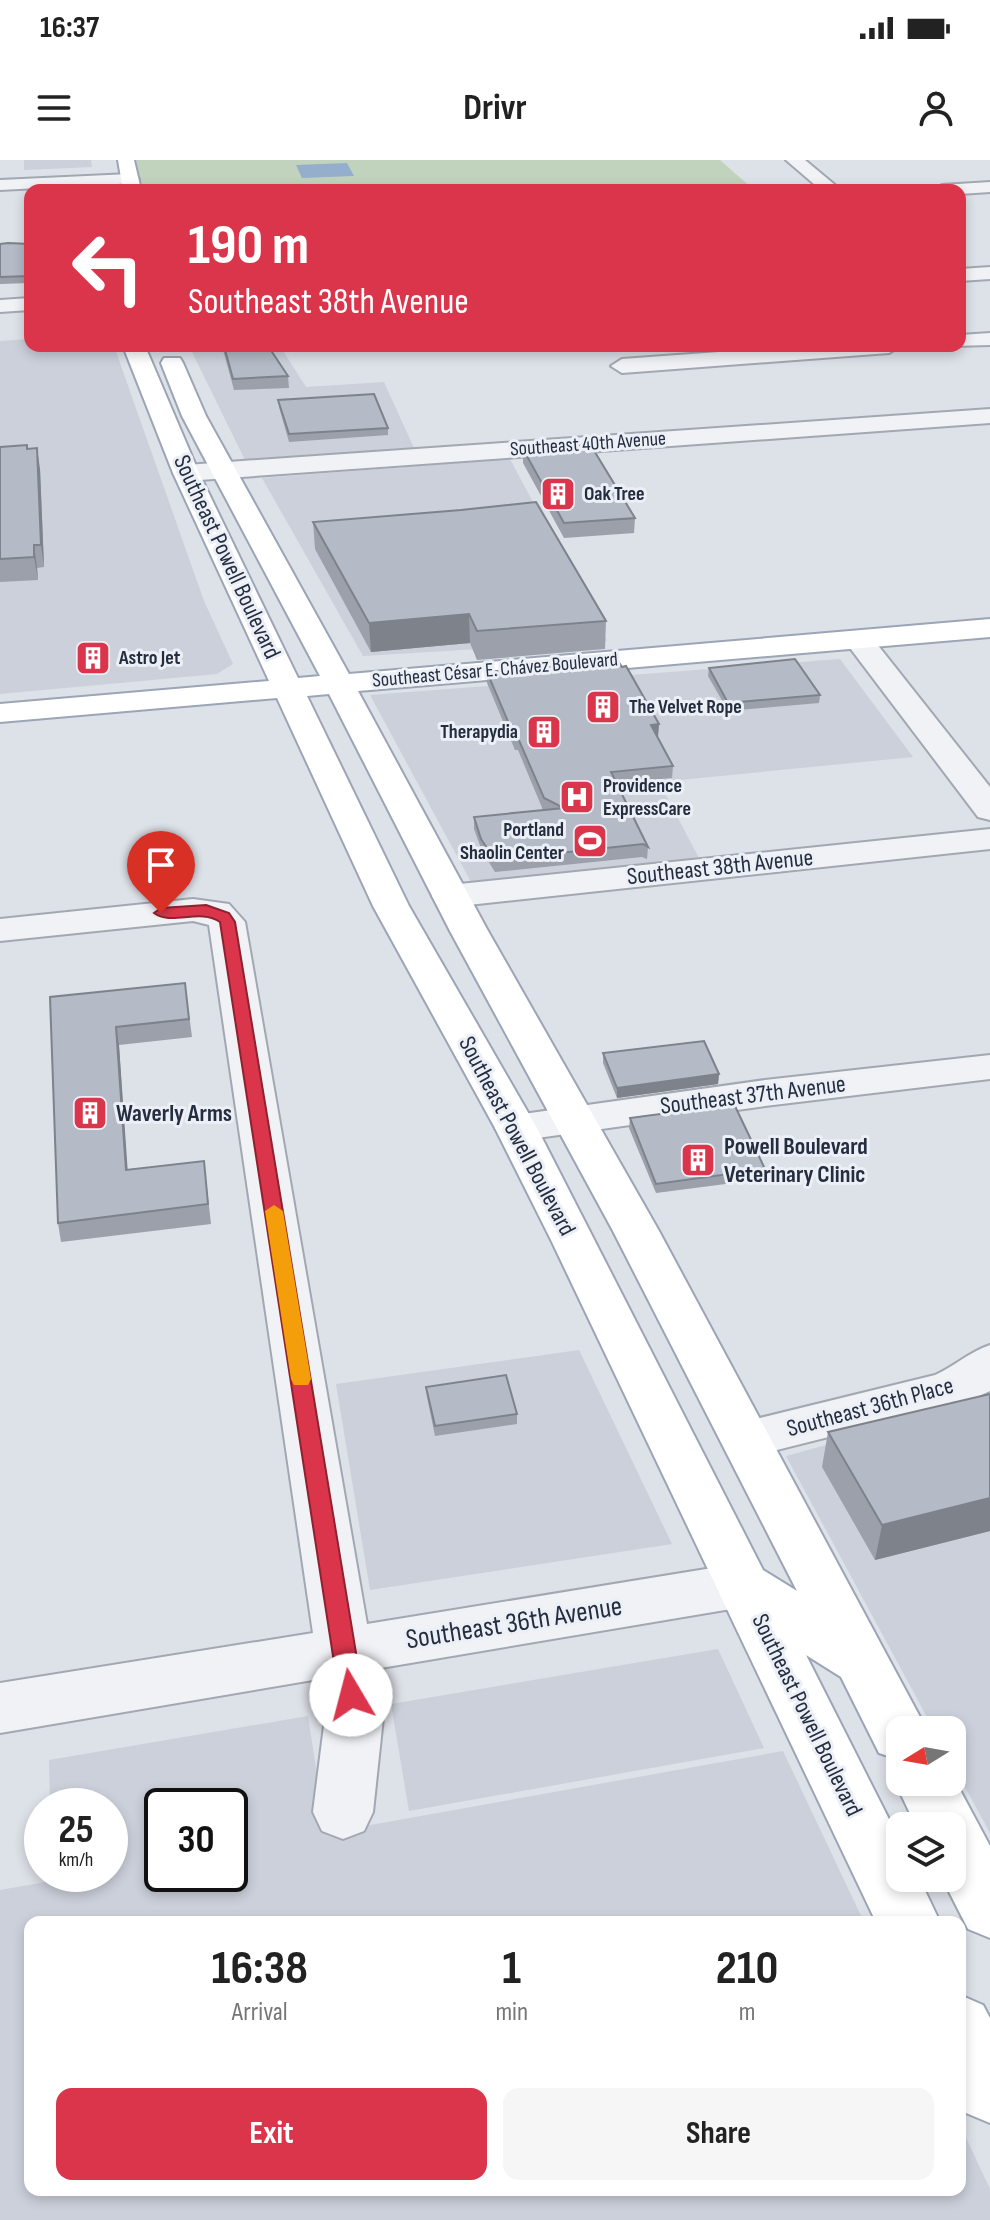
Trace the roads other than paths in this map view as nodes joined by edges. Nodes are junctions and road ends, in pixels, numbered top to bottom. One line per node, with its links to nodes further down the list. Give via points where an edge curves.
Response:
1 (102, 160): 4 (main road)
2 (126, 160): 5 (main road)
3 (794, 160): 6 (street)
4 (106, 184)
5 (131, 184)
6 (824, 184)
7 (0, 185): 8 (street)
8 (24, 185)
9 (990, 187): 10 (street)
10 (966, 188)
11 (24, 304): 12 (street)
12 (0, 306)
13 (990, 339): 14 (street)
14 (966, 341)
15 (136, 352): 21 (main road, Southeast Powell Boulevard)
16 (167, 352): 20 (main road, Southeast Powell Boulevard)
17 (809, 352): 18 (street)
18 (622, 366)
19 (990, 416): 20 (street, Southeast 40th Avenue)
20 (224, 470): 21 (street, Southeast 40th Avenue); 24 (main road, Southeast Powell Boulevard)
21 (186, 473): 25 (main road, Southeast Powell Boulevard)
22 (990, 628): 23 (main road, Southeast César E. Chávez Boulevard)
23 (859, 640): 24 (main road, Southeast César E. Chávez Boulevard); 27 (street)
24 (338, 683): 25 (main road, Southeast César E. Chávez Boulevard); 29 (main road, Southeast Powell Boulevard)
25 (288, 688): 26 (main road, Southeast César E. Chávez Boulevard); 33 (main road, Southeast Powell Boulevard, via 391,906)
26 (0, 713)
27 (990, 810)
28 (990, 839): 29 (street, Southeast 38th Avenue)
29 (450, 896): 32 (main road, Southeast Powell Boulevard)
30 (0, 930): 38 (street, via 193,910 216,912 227,922)
31 (990, 1067): 32 (street, Southeast 37th Avenue)
32 (575, 1119): 33 (street, Southeast 37th Avenue); 36 (main road, Southeast Powell Boulevard)
33 (516, 1128): 35 (main road, Southeast Powell Boulevard)
34 (990, 1363): 36 (street, Southeast 36th Place, via 947,1390)
35 (657, 1409): 36 (main road); 37 (main road, Southeast Powell Boulevard)
36 (745, 1439): 39 (main road, Southeast Powell Boulevard)
37 (743, 1585): 38 (street, Southeast 36th Avenue); 39 (main road); 45 (main road, Southeast Powell Boulevard)
38 (345, 1649): 40 (street, Southeast 36th Avenue); 42 (street, via 354,1718)
39 (862, 1662): 41 (main road, Southeast Powell Boulevard)
40 (0, 1708)
41 (890, 1716)
42 (343, 1812)
43 (966, 1862): 44 (main road)
44 (990, 1908)
45 (905, 1916)
46 (966, 2040): 47 (main road)
47 (990, 2089)

